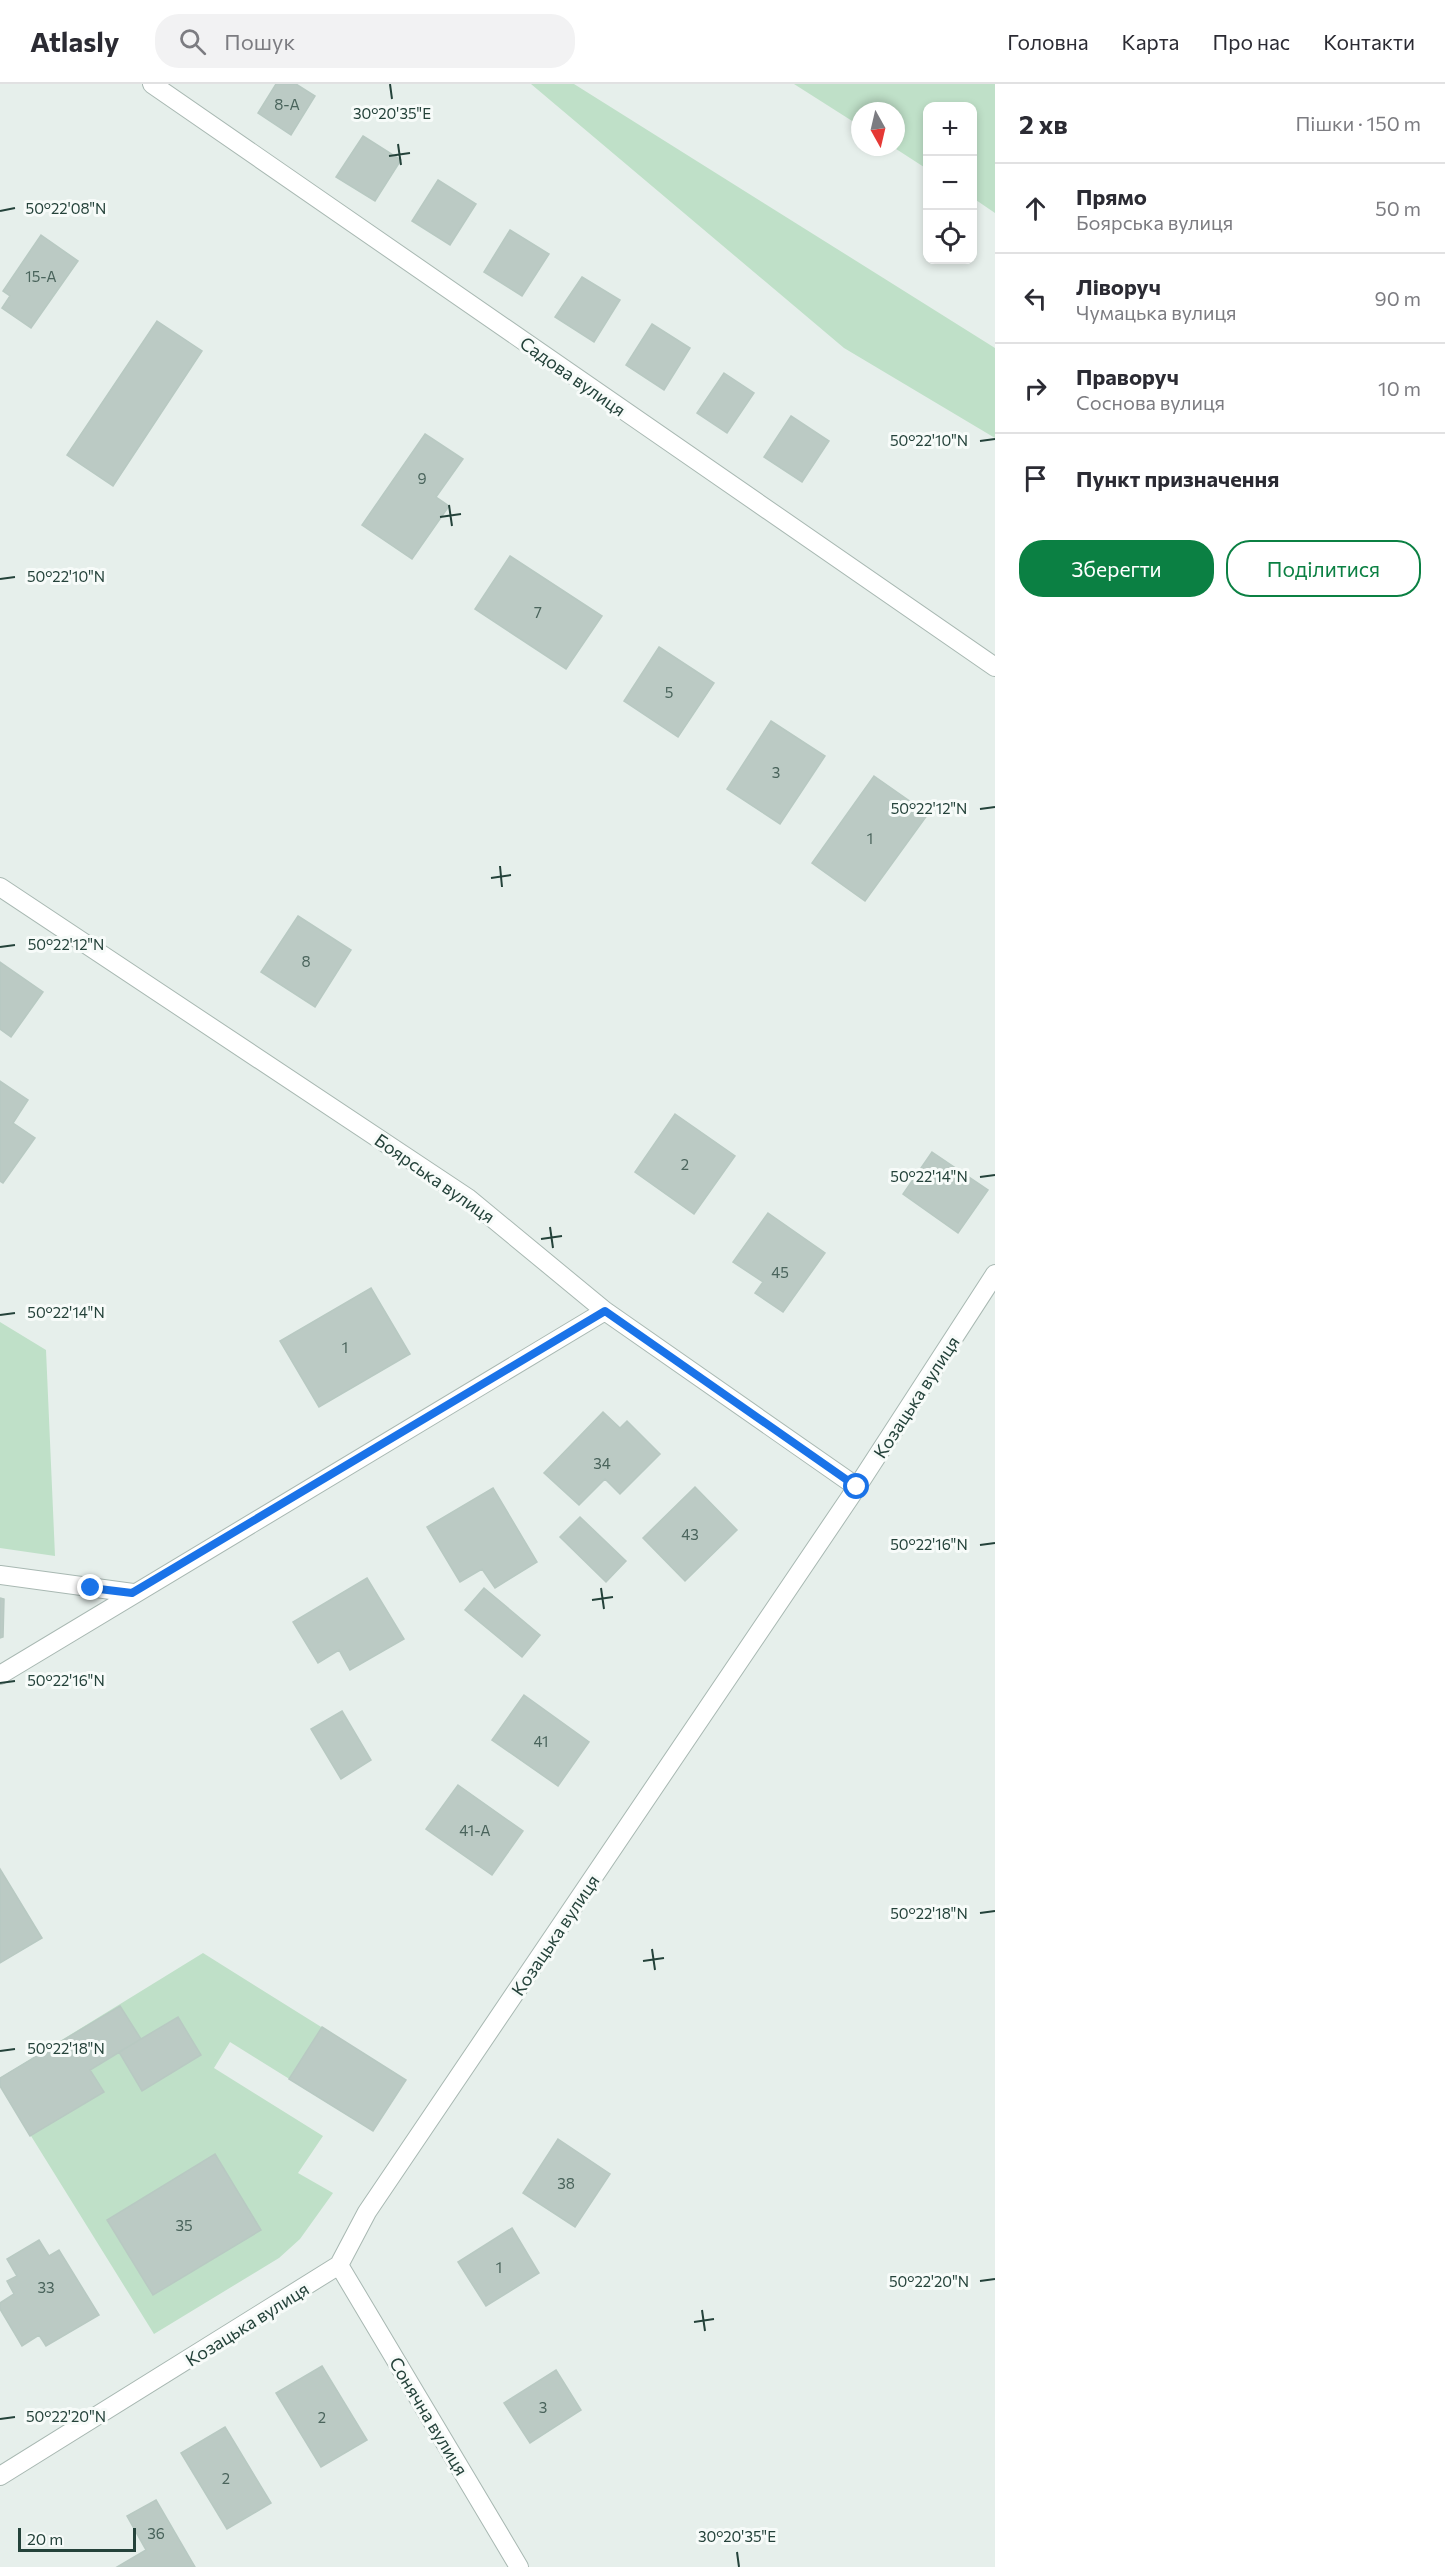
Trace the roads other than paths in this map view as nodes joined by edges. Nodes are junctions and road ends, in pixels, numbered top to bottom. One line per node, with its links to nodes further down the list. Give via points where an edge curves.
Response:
1 (152, 84): 2 (street, Садова вулиця)
2 (995, 667)
3 (0, 886): 5 (street, Боярська вулиця, via 468,1198)
4 (995, 1274): 6 (street, Козацька вулиця)
5 (605, 1311): 6 (street, Боярська вулиця); 8 (street)
6 (857, 1487): 10 (street, Козацька вулиця, via 367,2212)
7 (0, 1575): 8 (street)
8 (132, 1593): 9 (street)
9 (0, 1675)
10 (339, 2265): 11 (street, Козацька вулиця); 12 (street, Сонячна вулиця)
11 (0, 2476)
12 (519, 2567)

